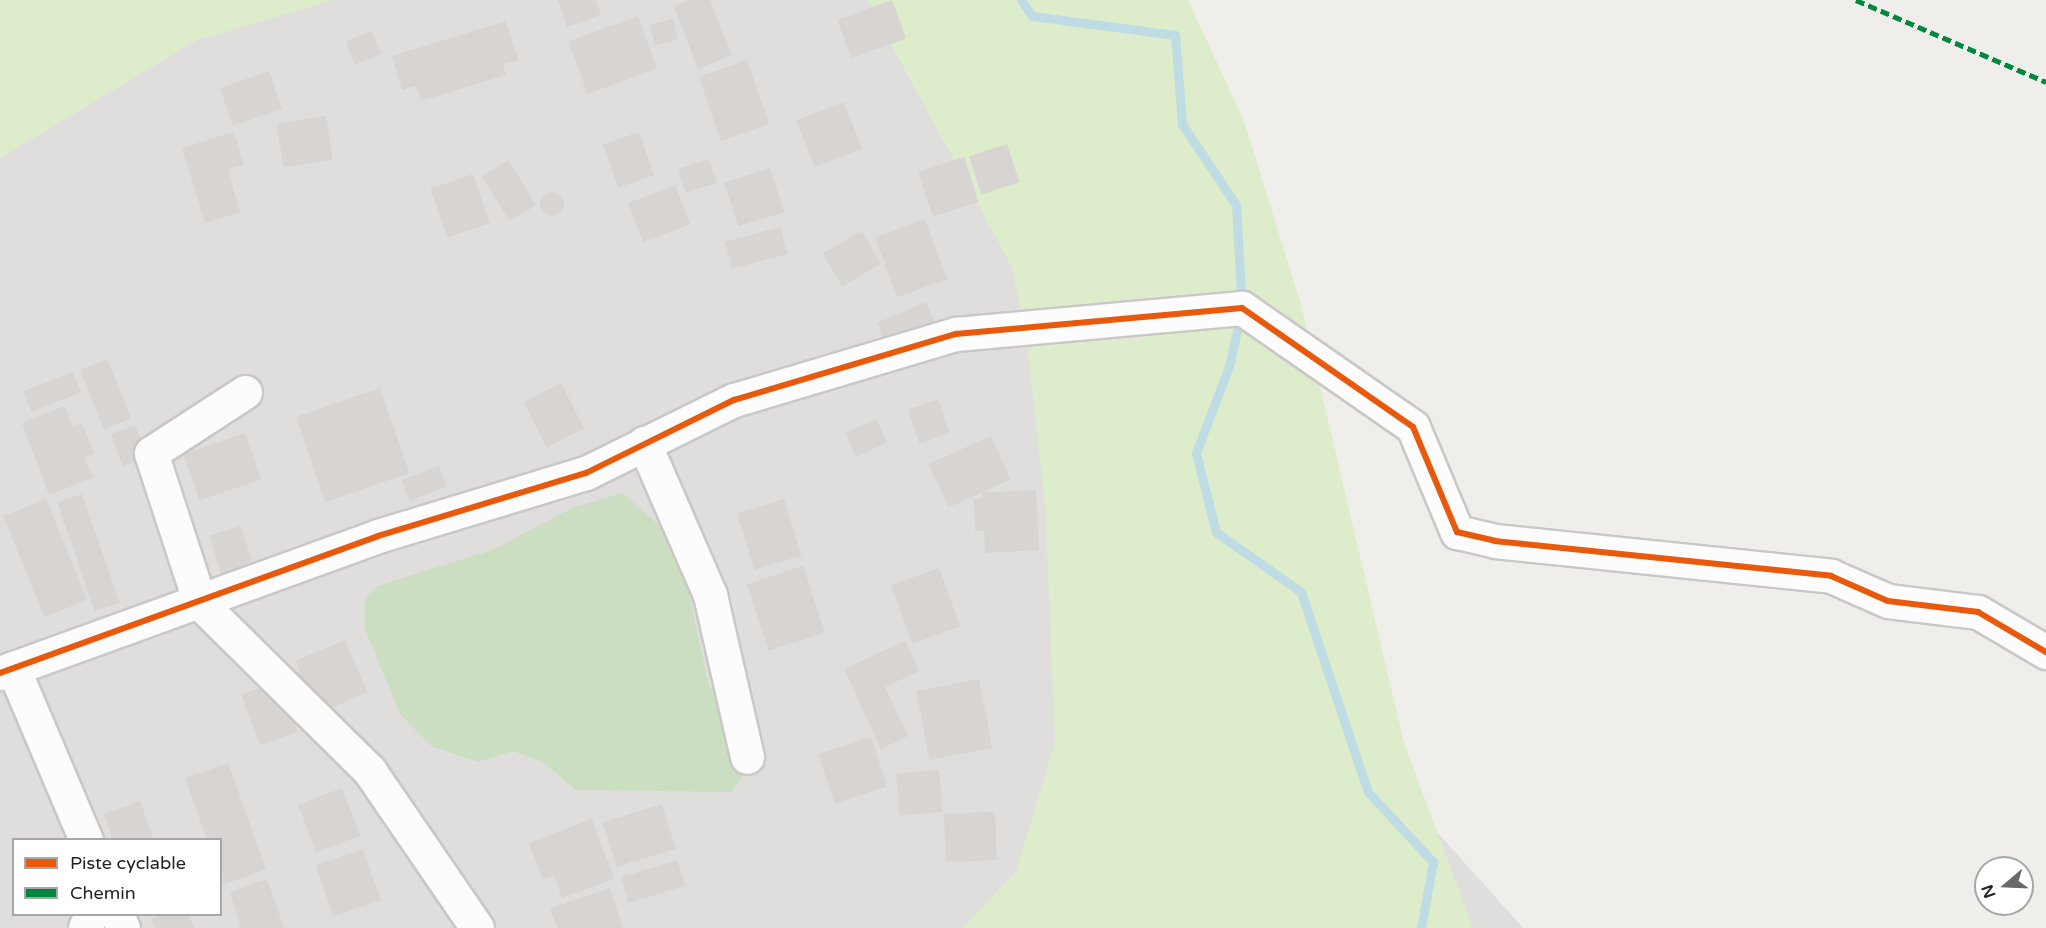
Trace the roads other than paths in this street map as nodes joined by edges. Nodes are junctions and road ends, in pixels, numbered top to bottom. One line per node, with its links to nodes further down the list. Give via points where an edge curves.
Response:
1 (245, 392): 3 (street, via 151,453)
2 (644, 443): 3 (street, via 586,473 378,536); 4 (street, via 734,400 956,334 1242,308 1413,427 1457,532 1495,541 1831,576 1888,601 1978,612); 6 (street, via 710,595)
3 (200, 603): 5 (street); 8 (street, via 227,636 263,663 369,770)
4 (2046, 652)
5 (7, 670): 7 (street)
6 (747, 757)
7 (85, 838)
8 (477, 928)

